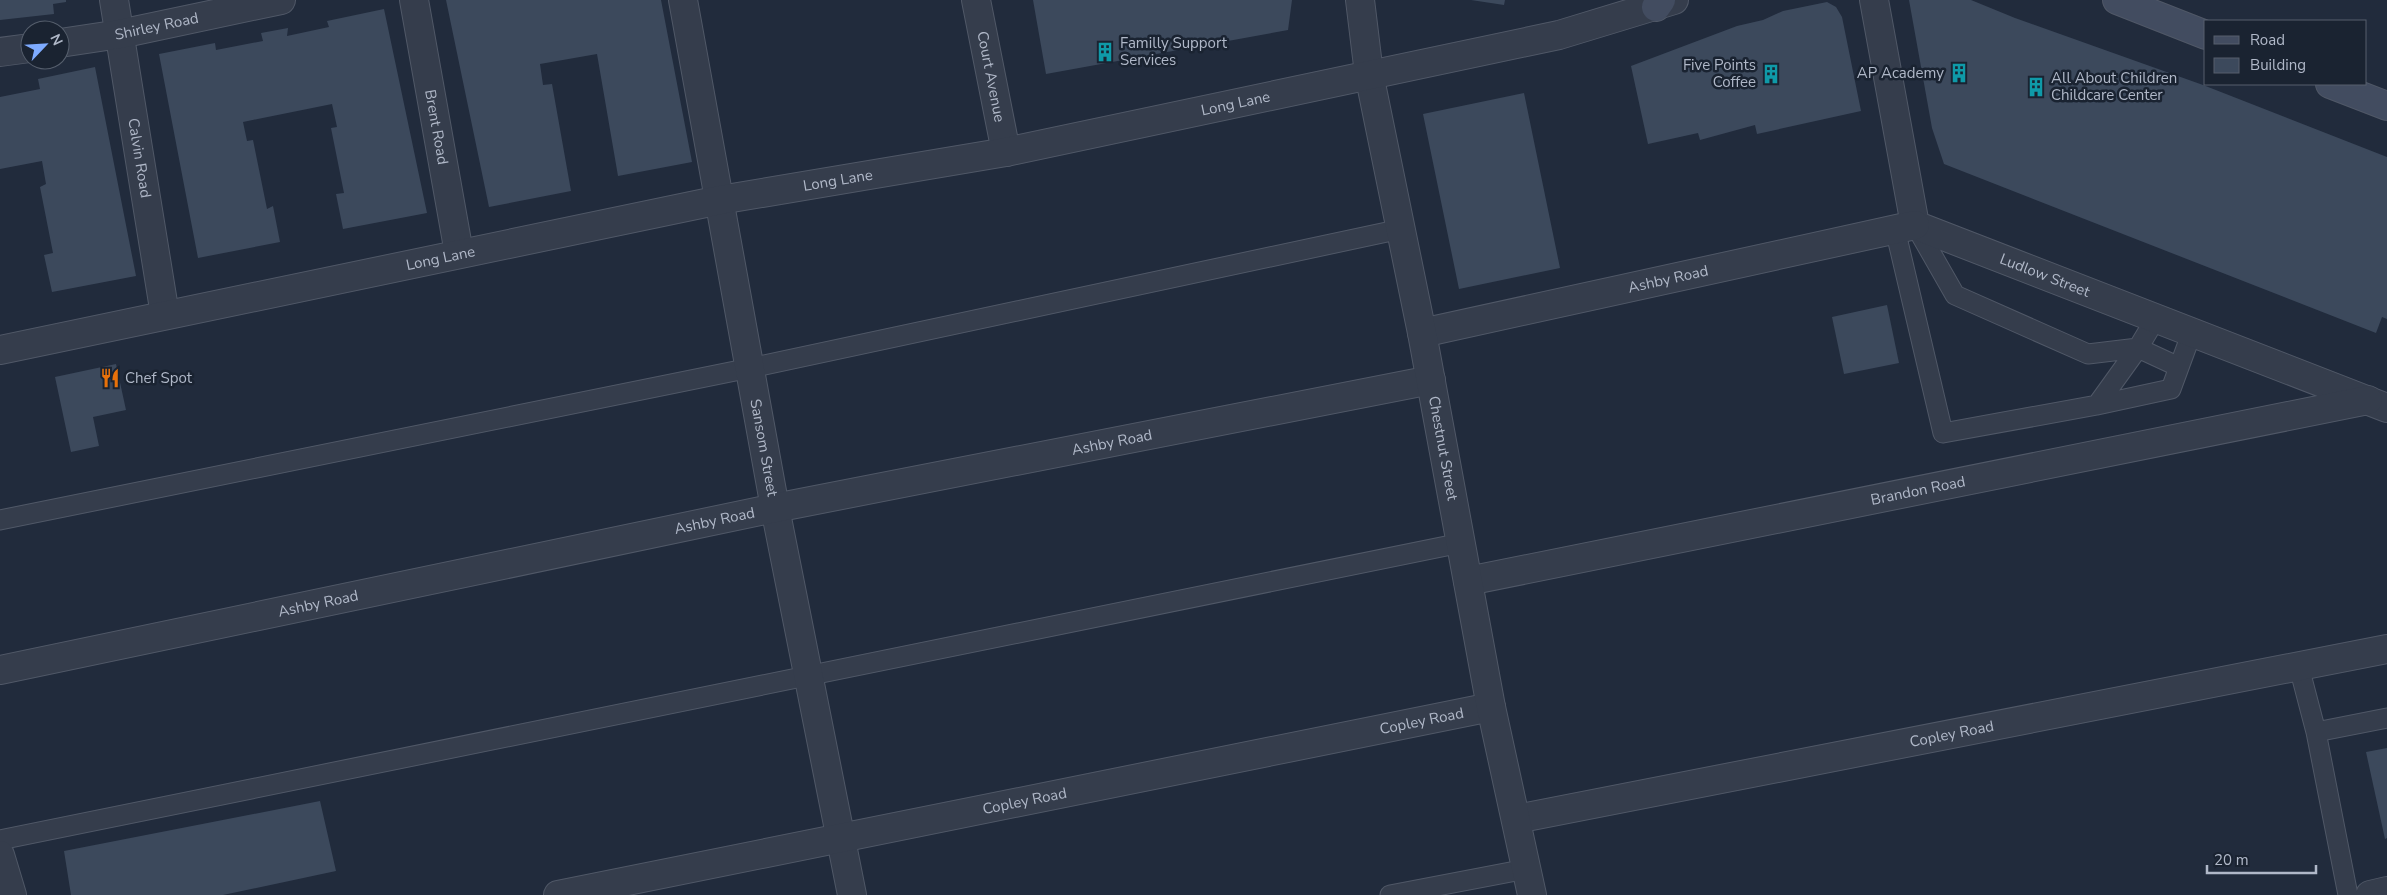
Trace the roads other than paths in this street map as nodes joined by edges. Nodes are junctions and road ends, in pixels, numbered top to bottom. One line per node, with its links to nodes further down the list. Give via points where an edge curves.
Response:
1 (114, 0): 10 (street, Calvin Road)
2 (414, 0): 22 (street, Brent Road)
3 (683, 0): 19 (street, Sansom Street)
4 (976, 0): 18 (street, Court Avenue)
5 (1360, 0): 15 (street, Chestnut Street)
6 (1874, 0): 20 (street)
7 (2117, 0): 11 (main road)
8 (270, 1): 10 (street, Shirley Road)
9 (1664, 2): 15 (street, Long Lane, via 1560,35)
10 (120, 34): 12 (street, Shirley Road); 23 (street, Calvin Road)
11 (2204, 34)
12 (70, 42)
13 (20, 49): 14 (street)
14 (0, 52)
15 (1369, 74): 18 (street, Long Lane); 21 (street, Chestnut Street)
16 (2333, 85): 17 (main road)
17 (2387, 106)
18 (1006, 152): 19 (street, Long Lane)
19 (720, 200): 22 (street, Long Lane); 30 (street, Sansom Street)
20 (1905, 227): 24 (street, Ludlow Street); 26 (street, Ashby Road); 27 (lane, via 1955,295 2088,354); 33 (lane, via 1944,433)
21 (1400, 229): 26 (street, Chestnut Street); 30 (lane)
22 (459, 253): 23 (street, Long Lane)
23 (165, 315): 28 (street, Long Lane)
24 (2156, 318): 25 (street, Ludlow Street); 27 (lane)
25 (2192, 332): 29 (lane); 32 (street, Ludlow Street)
26 (1422, 333): 31 (street, Chestnut Street)
27 (2138, 348): 29 (lane); 33 (lane)
28 (0, 350)
29 (2179, 367): 33 (lane, via 2171,389)
30 (750, 368): 34 (street, Sansom Street); 35 (lane)
31 (1431, 380): 34 (street, Ashby Road); 36 (street, Chestnut Street)
32 (2377, 404): 37 (street, Brandon Road)
33 (2097, 405)
34 (775, 508): 40 (street, Ashby Road); 41 (street, Sansom Street)
35 (0, 520)
36 (1461, 543): 37 (street, Chestnut Street); 41 (lane)
37 (1468, 581): 42 (street, Chestnut Street)
38 (2387, 649): 39 (street, Copley Road)
39 (2299, 667): 44 (lane); 45 (street, Copley Road)
40 (0, 670)
41 (809, 676): 46 (street, Sansom Street); 47 (lane)
42 (1491, 707): 45 (street, Chestnut Street); 46 (street, Copley Road)
43 (2387, 718): 44 (lane)
44 (2316, 732): 56 (lane)
45 (1516, 819): 49 (street, Chestnut Street)
46 (841, 838): 52 (street, Copley Road); 53 (street, Sansom Street)
47 (0, 840)
48 (0, 855): 51 (street)
49 (1526, 869): 54 (lane); 55 (street, Chestnut Street)
50 (2387, 891): 57 (street)
51 (12, 895)
52 (558, 895)
53 (852, 895)
54 (1390, 895)
55 (1532, 895)
56 (2348, 895)
57 (2370, 895)

